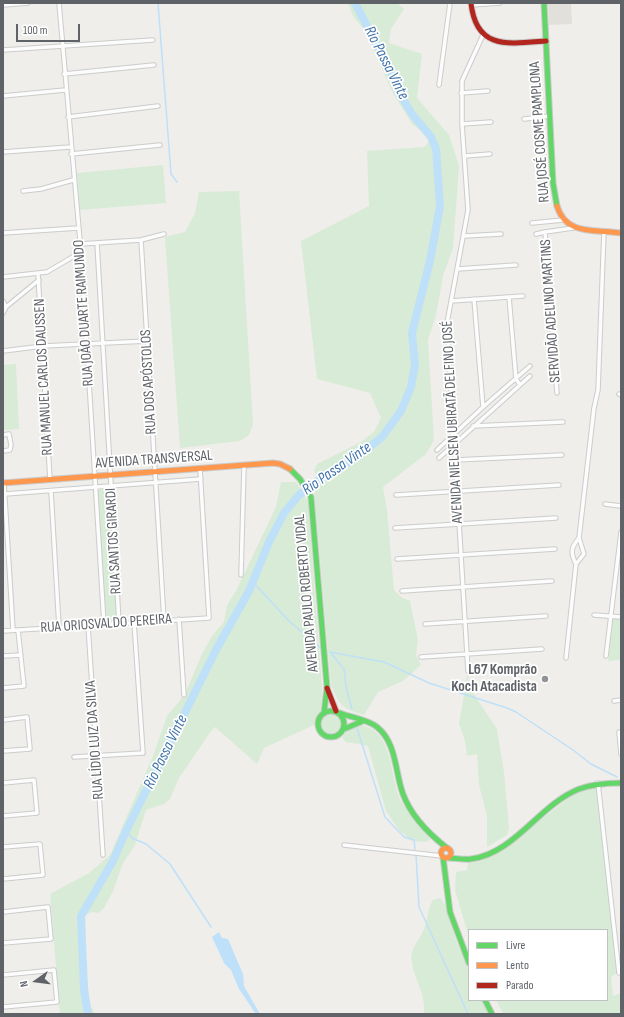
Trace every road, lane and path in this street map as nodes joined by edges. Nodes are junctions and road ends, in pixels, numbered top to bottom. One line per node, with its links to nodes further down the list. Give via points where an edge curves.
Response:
1 (28, 3): 7 (street)
2 (59, 3): 11 (street, RUA JOÃO DUARTE RAIMUNDO)
3 (450, 3): 15 (street)
4 (500, 3): 6 (street)
5 (544, 3): 10 (main road, RUA JOSÉ COSME PAMPLONA)
6 (471, 4): 8 (main road, via 474,24)
7 (3, 5)
8 (483, 35): 10 (main road, via 504,43); 18 (street, AVENIDA NIELSEN UBIRATÃ DELFINO JOSÉ, via 465,73)
9 (153, 40): 11 (street)
10 (546, 41): 21 (main road, RUA JOSÉ COSME PAMPLONA)
11 (62, 45): 12 (street); 14 (street, RUA JOÃO DUARTE RAIMUNDO)
12 (3, 50)
13 (154, 65): 14 (street)
14 (64, 74): 16 (street, RUA JOÃO DUARTE RAIMUNDO)
15 (439, 85)
16 (65, 90): 19 (street); 22 (street, RUA JOÃO DUARTE RAIMUNDO)
17 (488, 91): 18 (street)
18 (461, 93): 25 (street, AVENIDA NIELSEN UBIRATÃ DELFINO JOSÉ)
19 (3, 96)
20 (158, 106): 22 (street)
21 (550, 116): 23 (street); 34 (main road, RUA JOSÉ COSME PAMPLONA, via 554,191 558,212)
22 (68, 117): 27 (street, RUA JOÃO DUARTE RAIMUNDO)
23 (524, 119)
24 (491, 122): 25 (street)
25 (462, 124): 31 (street, AVENIDA NIELSEN UBIRATÃ DELFINO JOSÉ)
26 (160, 145): 29 (street)
27 (70, 147): 28 (street); 29 (street, RUA JOÃO DUARTE RAIMUNDO)
28 (3, 152)
29 (71, 154): 32 (street, RUA JOÃO DUARTE RAIMUNDO)
30 (490, 154): 31 (street)
31 (465, 156): 45 (street, AVENIDA NIELSEN UBIRATÃ DELFINO JOSÉ, via 468,202)
32 (73, 180): 33 (street, via 47,188); 36 (street, RUA JOÃO DUARTE RAIMUNDO)
33 (23, 191)
34 (563, 220): 35 (street); 37 (main road, RUA JOSÉ COSME PAMPLONA)
35 (532, 223)
36 (78, 228): 40 (street); 48 (street, RUA JOÃO DUARTE RAIMUNDO)
37 (573, 228): 38 (main road); 39 (street, SERVIDÃO ADELINO MARTINS)
38 (604, 230): 41 (main road); 106 (street, via 598,390)
39 (545, 232): 44 (street); 71 (street, SERVIDÃO ADELINO MARTINS)
40 (3, 233)
41 (621, 233)
42 (164, 234): 46 (street)
43 (501, 234): 45 (street)
44 (536, 234)
45 (464, 236): 51 (street, AVENIDA NIELSEN UBIRATÃ DELFINO JOSÉ)
46 (141, 240): 47 (street); 62 (street, RUA DOS APÓSTOLOS)
47 (97, 243): 48 (street); 63 (street, RUA SANTOS GIRARDI)
48 (80, 244): 49 (street, RUA JOÃO DUARTE RAIMUNDO)
49 (81, 252): 52 (street, via 51,270); 64 (street, RUA JOÃO DUARTE RAIMUNDO)
50 (516, 265): 51 (street)
51 (457, 269): 59 (street, AVENIDA NIELSEN UBIRATÃ DELFINO JOSÉ)
52 (38, 274): 53 (street); 54 (street, RUA MANUEL CARLOS DAUSSEN)
53 (3, 277)
54 (39, 280): 60 (street); 65 (street, RUA MANUEL CARLOS DAUSSEN)
55 (523, 296): 56 (street)
56 (509, 297): 57 (street); 69 (street)
57 (474, 300): 59 (street); 72 (street)
58 (3, 301): 60 (street)
59 (450, 301): 75 (street, AVENIDA NIELSEN UBIRATÃ DELFINO JOSÉ, via 447,323)
60 (6, 307): 61 (street)
61 (3, 313)
62 (147, 341): 63 (street); 85 (street, RUA DOS APÓSTOLOS)
63 (103, 343): 64 (street); 86 (street, RUA SANTOS GIRARDI)
64 (87, 344): 65 (street); 87 (street, RUA JOÃO DUARTE RAIMUNDO)
65 (43, 346): 66 (street); 89 (street, RUA MANUEL CARLOS DAUSSEN)
66 (3, 351)
67 (530, 366): 69 (street)
68 (530, 376): 70 (street)
69 (516, 379): 70 (street); 72 (street)
70 (520, 385): 74 (street)
71 (557, 393)
72 (483, 407): 75 (street)
73 (564, 422): 74 (street)
74 (473, 426): 77 (street)
75 (453, 434): 77 (street, AVENIDA NIELSEN UBIRATÃ DELFINO JOSÉ); 78 (street)
76 (3, 435): 79 (street, via 9,434 11,445 10,450)
77 (454, 443): 81 (street); 82 (street, AVENIDA NIELSEN UBIRATÃ DELFINO JOSÉ)
78 (437, 450)
79 (3, 451)
80 (562, 455): 82 (street)
81 (439, 458)
82 (455, 460): 96 (street, AVENIDA NIELSEN UBIRATÃ DELFINO JOSÉ)
83 (244, 466): 84 (main road, AVENIDA TRANSVERSAL); 99 (main road, AVENIDA TRANSVERSAL, via 284,464 291,468); 111 (street)
84 (200, 469): 85 (main road, AVENIDA TRANSVERSAL); 88 (street)
85 (155, 472): 86 (main road, AVENIDA TRANSVERSAL); 90 (street, RUA DOS APÓSTOLOS)
86 (110, 476): 87 (main road, AVENIDA TRANSVERSAL); 93 (street, RUA SANTOS GIRARDI)
87 (95, 477): 89 (main road, AVENIDA TRANSVERSAL); 94 (street, RUA JOÃO DUARTE RAIMUNDO)
88 (201, 479): 90 (street); 119 (street, RUA ORIOSVALDO PEREIRA, via 209,618)
89 (50, 480): 91 (main road, AVENIDA TRANSVERSAL)
90 (155, 482): 93 (street); 120 (street, RUA DOS APÓSTOLOS)
91 (3, 483): 97 (street)
92 (559, 485): 96 (street)
93 (111, 486): 94 (street); 123 (street, RUA SANTOS GIRARDI)
94 (96, 487): 95 (street); 124 (street, RUA JOÃO DUARTE RAIMUNDO)
95 (51, 491): 97 (street); 127 (street)
96 (457, 491): 98 (street); 103 (street, AVENIDA NIELSEN UBIRATÃ DELFINO JOSÉ)
97 (5, 494): 128 (street)
98 (396, 495)
99 (311, 497): 139 (main road, AVENIDA PAULO ROBERTO VIDAL)
100 (605, 504): 101 (street)
101 (621, 506)
102 (556, 518): 103 (street)
103 (459, 524): 104 (street); 108 (street, AVENIDA NIELSEN UBIRATÃ DELFINO JOSÉ)
104 (395, 528)
105 (621, 532): 117 (street)
106 (579, 538): 110 (street, via 571,552); 110 (street, via 584,554)
107 (555, 548): 108 (street)
108 (461, 554): 109 (street); 113 (street, AVENIDA NIELSEN UBIRATÃ DELFINO JOSÉ)
109 (397, 559)
110 (576, 564): 137 (street)
111 (241, 575)
112 (552, 581): 113 (street)
113 (463, 587): 114 (street); 121 (street, AVENIDA NIELSEN UBIRATÃ DELFINO JOSÉ)
114 (402, 591)
115 (594, 615): 117 (street)
116 (546, 616): 121 (street)
117 (611, 616): 118 (street); 135 (street)
118 (621, 617)
119 (179, 619): 120 (street, RUA ORIOSVALDO PEREIRA); 141 (street)
120 (164, 620): 122 (street, RUA ORIOSVALDO PEREIRA)
121 (465, 621): 125 (street); 132 (street, AVENIDA NIELSEN UBIRATÃ DELFINO JOSÉ)
122 (134, 622): 123 (street, RUA ORIOSVALDO PEREIRA); 152 (street, via 143,753)
123 (119, 623): 124 (street, RUA ORIOSVALDO PEREIRA)
124 (104, 624): 126 (street, RUA ORIOSVALDO PEREIRA)
125 (425, 624)
126 (88, 625): 127 (street, RUA ORIOSVALDO PEREIRA); 152 (street, RUA LÍDIO LUIZ DA SILVA)
127 (58, 627): 129 (street, RUA ORIOSVALDO PEREIRA)
128 (13, 630): 129 (street, RUA ORIOSVALDO PEREIRA); 130 (street, RUA ORIOSVALDO PEREIRA)
129 (18, 630): 133 (street)
130 (3, 631)
131 (542, 649): 132 (street)
132 (467, 654): 136 (street); 138 (street, AVENIDA NIELSEN UBIRATÃ DELFINO JOSÉ)
133 (21, 655): 134 (street); 140 (street, via 24,686)
134 (3, 656)
135 (606, 656)
136 (422, 657)
137 (566, 658)
138 (468, 671)
139 (327, 687): 144 (main road, AVENIDA PAULO ROBERTO VIDAL); 145 (main road, AVENIDA PAULO ROBERTO VIDAL)
140 (3, 688)
141 (184, 695)
142 (621, 700): 143 (street)
143 (614, 701)
144 (324, 712): 145 (main road); 148 (main road, via 318,720 322,733 334,737)
145 (338, 712): 147 (main road); 148 (main road, via 344,720)
146 (3, 720): 150 (street, via 27,717 30,749)
147 (363, 721): 148 (main road); 161 (main road, via 376,727 385,736 404,797)
148 (344, 729)
149 (619, 732): 151 (street)
150 (3, 752)
151 (621, 754)
152 (96, 756): 153 (street); 160 (street, RUA LÍDIO LUIZ DA SILVA)
153 (74, 757)
154 (598, 782): 155 (main road); 161 (main road, via 564,797 497,848 475,858 462,859); 166 (street)
155 (621, 782)
156 (3, 783): 157 (street, via 34,780 37,813)
157 (3, 816)
158 (344, 845): 161 (street)
159 (3, 847): 162 (street, via 40,844 43,875)
160 (103, 854)
161 (445, 854): 165 (main road, via 450,912)
162 (3, 879)
163 (3, 912): 164 (street, via 48,907 51,939)
164 (3, 944)
165 (468, 960)
166 (619, 973)
167 (3, 975): 169 (street, via 54,970 57,1002)
168 (486, 1001): 170 (main road)
169 (3, 1007)
170 (492, 1014)

